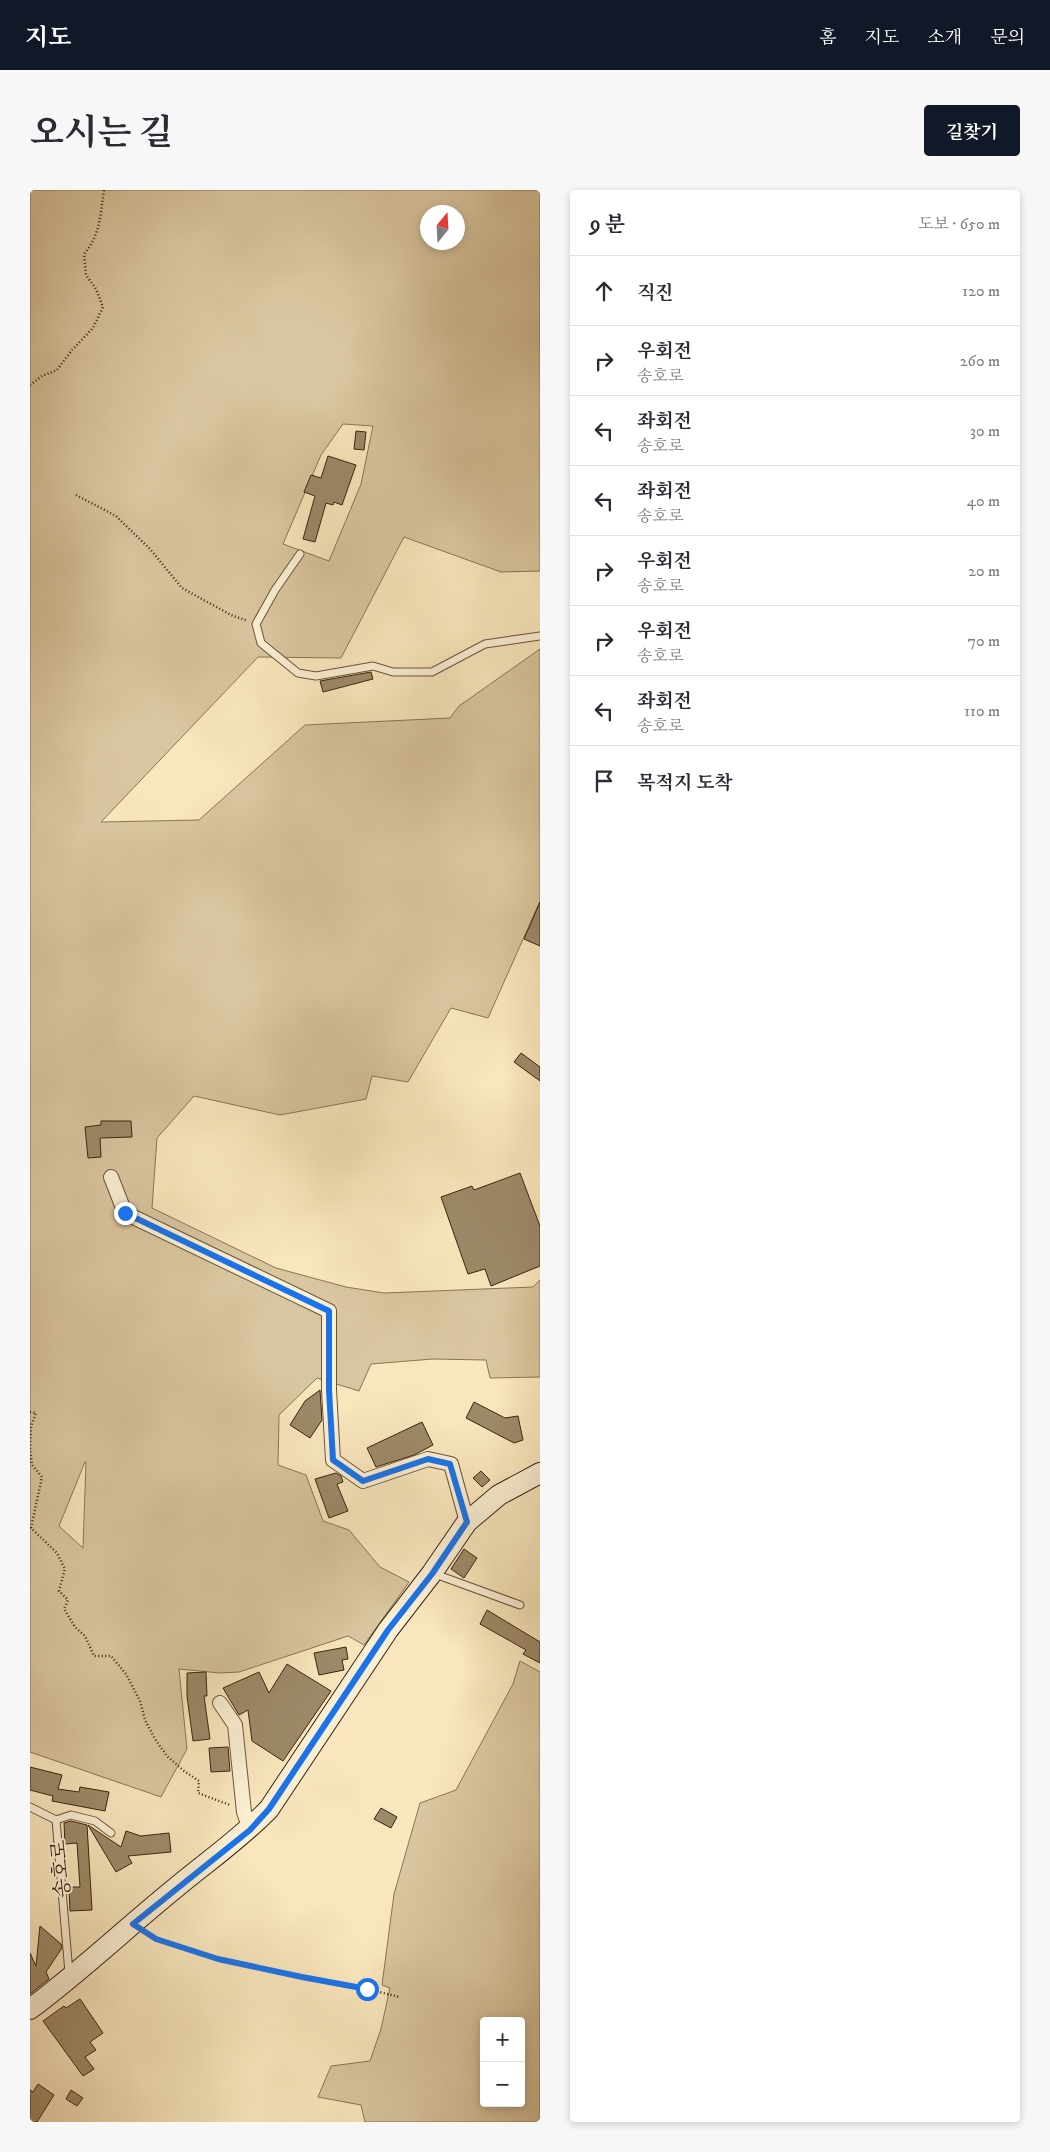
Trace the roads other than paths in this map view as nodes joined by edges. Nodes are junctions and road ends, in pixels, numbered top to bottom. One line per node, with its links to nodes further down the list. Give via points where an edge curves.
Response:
1 (300, 554): 2 (lane, via 256,624 260,643 298,673 316,676 373,666 393,672 432,672 485,644)
2 (540, 636)
3 (111, 1177): 5 (street, via 125,1213 329,1311 333,1460 363,1481 428,1459 450,1464)
4 (540, 1473): 5 (main road, via 498,1495)
5 (467, 1522): 6 (main road)
6 (432, 1574): 7 (lane); 11 (main road, via 388,1630 269,1809)
7 (520, 1605)
8 (220, 1703): 11 (street, via 235,1724)
9 (30, 1807): 10 (lane)
10 (56, 1820): 12 (lane, 송호로, via 71,1815 95,1821); 13 (lane, 송호로)
11 (247, 1821): 13 (main road)
12 (111, 1833)
13 (70, 1979): 14 (main road)
14 (30, 2009)

